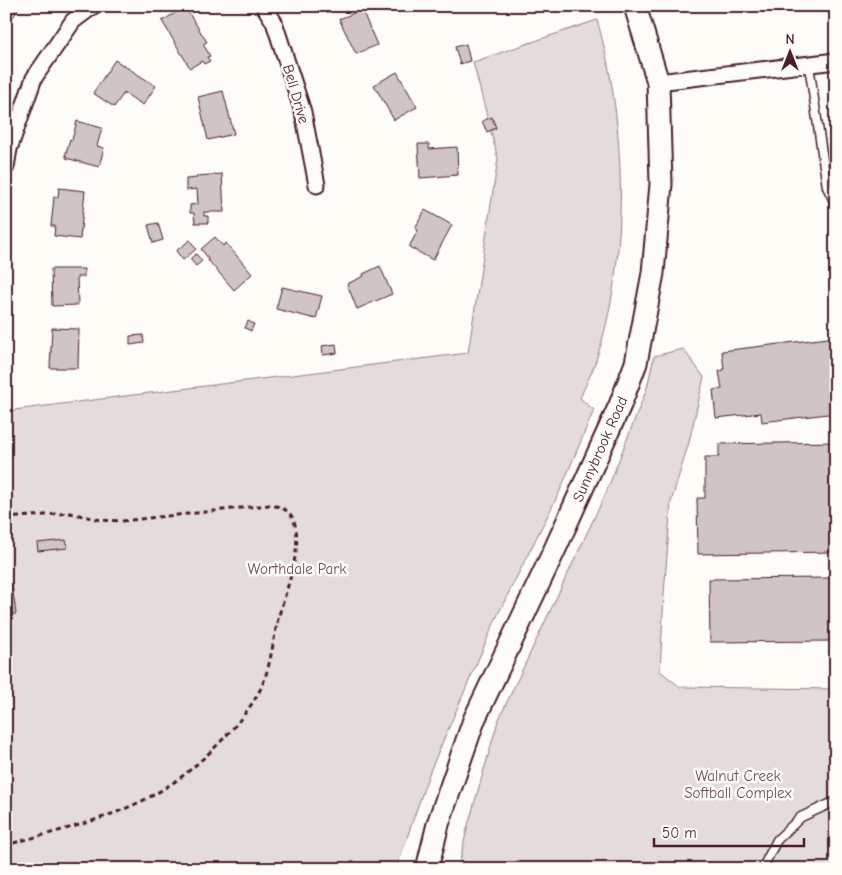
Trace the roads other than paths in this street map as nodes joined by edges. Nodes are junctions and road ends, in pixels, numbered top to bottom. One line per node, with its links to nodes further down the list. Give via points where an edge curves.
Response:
1 (93, 6): 7 (street, via 73,21 34,78)
2 (264, 6): 8 (street, Bell Drive, via 274,22 303,112)
3 (635, 6): 6 (main road, Sunnybrook Road)
4 (836, 61): 5 (street)
5 (809, 64): 6 (street); 9 (lane, via 827,187)
6 (658, 82): 11 (main road, Sunnybrook Road, via 661,184 653,273 636,363 555,549 474,720 438,824)
7 (6, 166)
8 (317, 185)
9 (836, 205)
10 (836, 801): 12 (lane, via 801,817 777,840)
11 (427, 869)
12 (762, 869)

